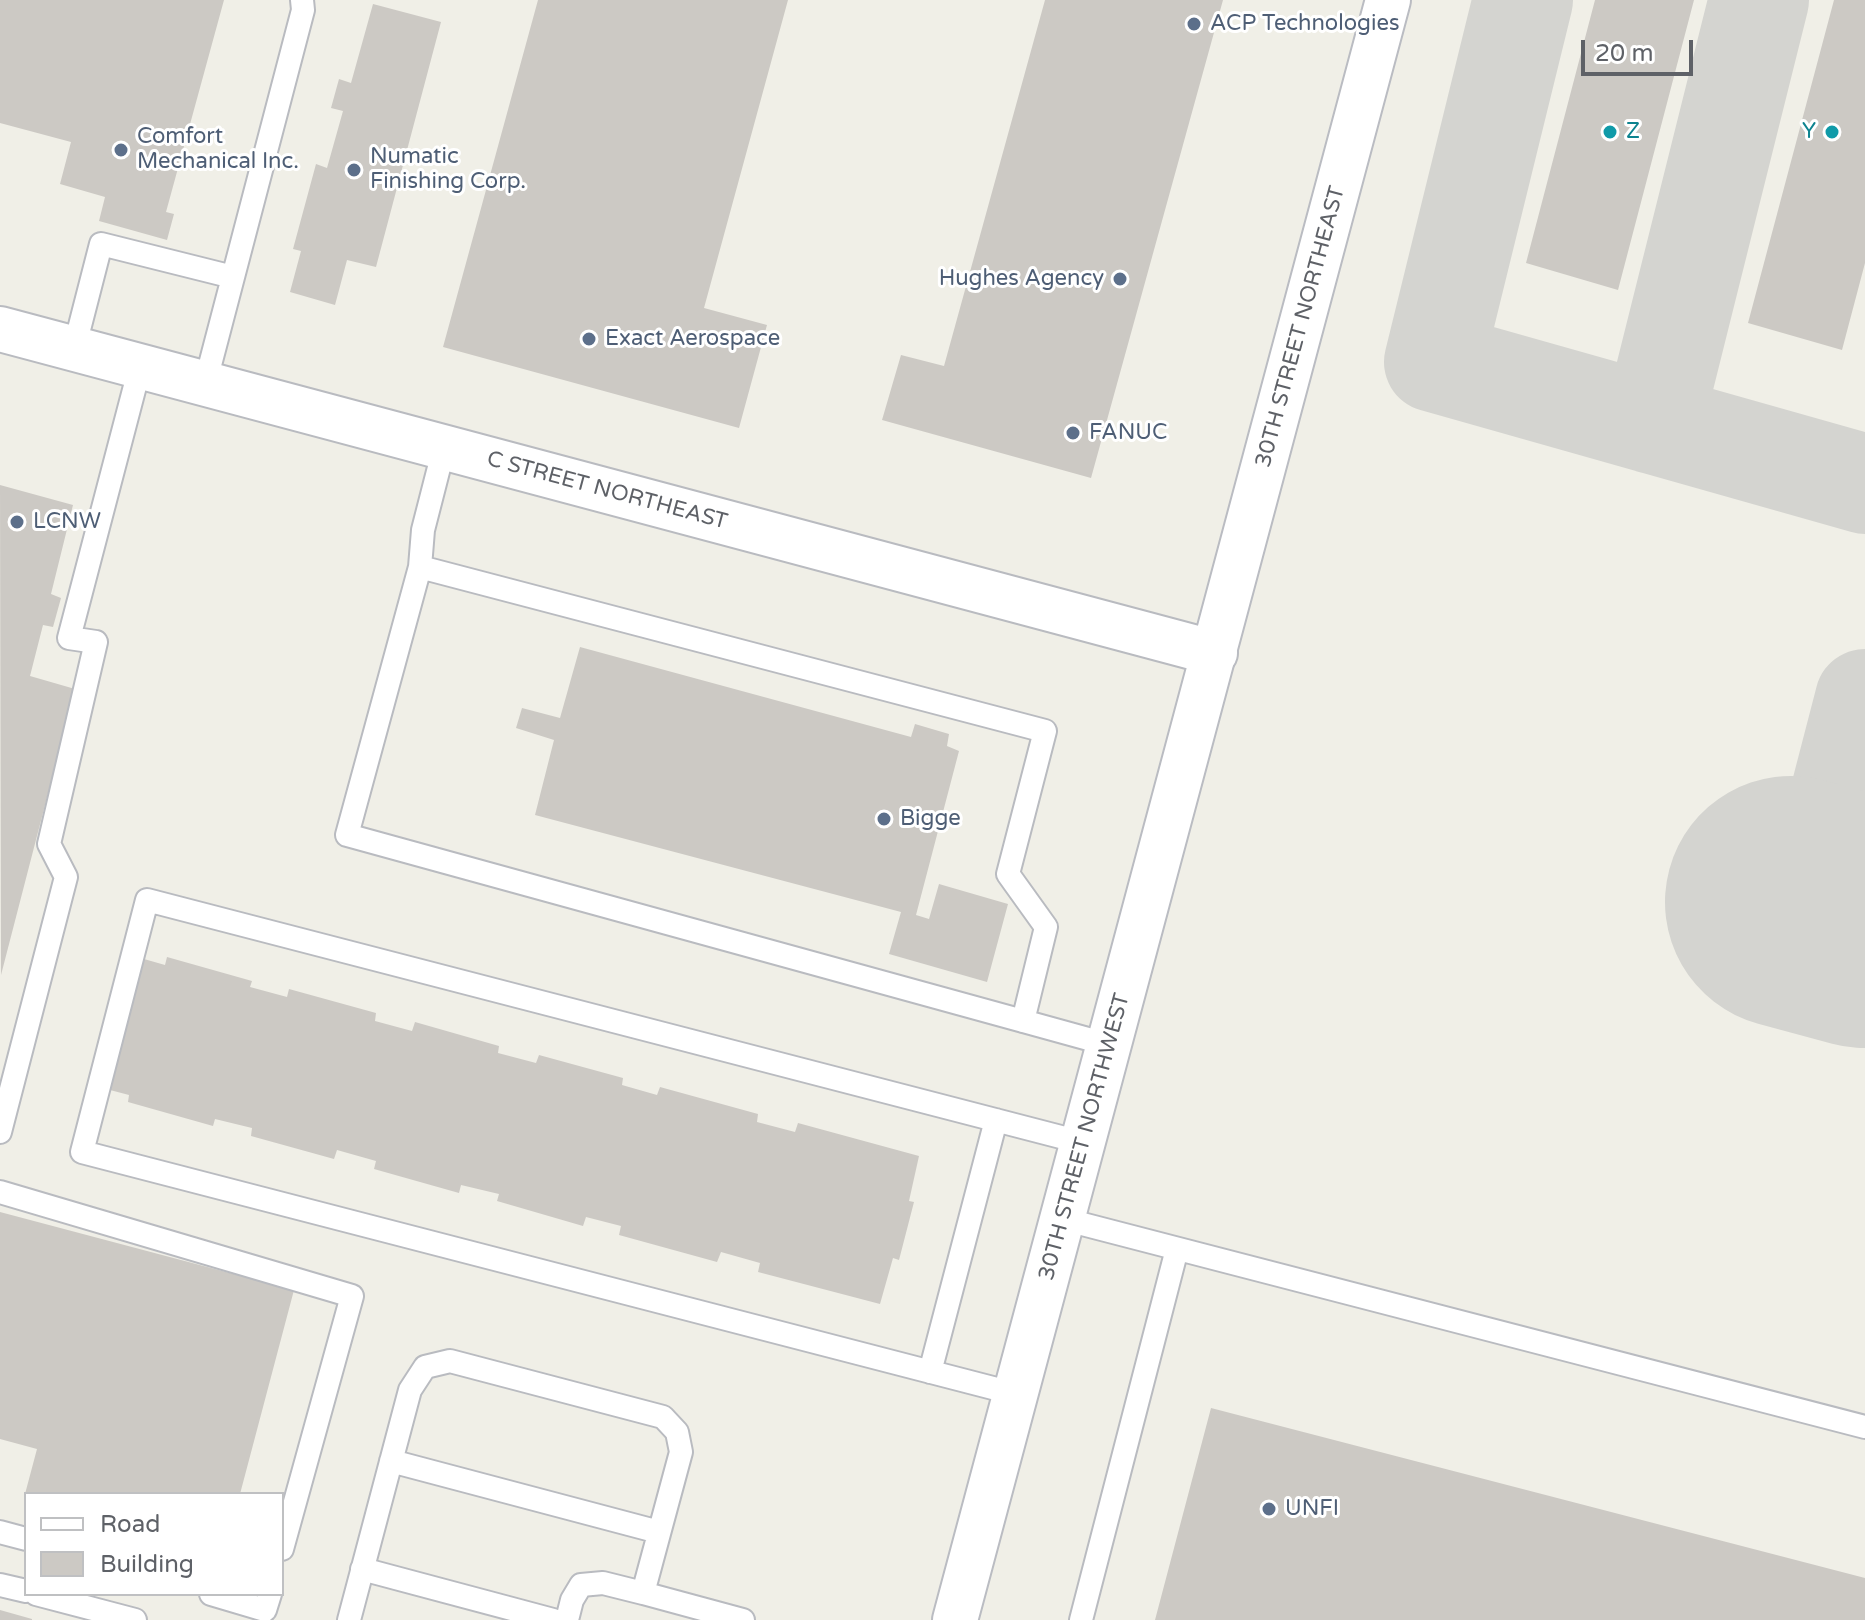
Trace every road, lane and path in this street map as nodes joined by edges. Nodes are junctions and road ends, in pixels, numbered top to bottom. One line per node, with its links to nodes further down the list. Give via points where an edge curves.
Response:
1 (302, 0): 3 (lane)
2 (1388, 0): 10 (street, 30TH STREET NORTHEAST)
3 (233, 277): 5 (lane, via 101,244); 7 (lane)
4 (0, 329): 5 (street, C STREET NORTHEAST)
5 (74, 349): 6 (street, C STREET NORTHEAST)
6 (140, 367): 7 (street, C STREET NORTHEAST); 14 (lane, via 69,638 96,642 49,844 66,877)
7 (205, 384): 8 (street, C STREET NORTHEAST)
8 (444, 448): 9 (lane, via 423,530); 10 (street, C STREET NORTHEAST)
9 (420, 567): 11 (lane, via 1045,731 1008,874 1046,927); 11 (lane, via 347,835)
10 (1215, 653): 12 (street, 30TH STREET NORTHWEST)
11 (1023, 1021): 12 (lane)
12 (1110, 1045): 15 (street, 30TH STREET NORTHWEST)
13 (996, 1120): 15 (lane); 19 (lane); 19 (lane, via 147,900 82,1152)
14 (0, 1132)
15 (1084, 1143): 17 (street, 30TH STREET NORTHWEST)
16 (0, 1192): 26 (lane, via 352,1296)
17 (1063, 1219): 18 (lane); 20 (street, 30TH STREET NORTHWEST)
18 (1177, 1249): 21 (lane); 40 (lane)
19 (930, 1372): 20 (lane)
20 (1016, 1394): 39 (street, 30TH STREET NORTHWEST)
21 (1865, 1427)
22 (391, 1461): 24 (lane); 24 (lane, via 410,1390 425,1367 450,1361 633,1409 663,1417 677,1432 681,1452); 27 (lane)
23 (0, 1532): 25 (lane)
24 (659, 1532): 30 (lane)
25 (24, 1538)
26 (284, 1542)
27 (362, 1569): 36 (lane); 37 (lane)
28 (0, 1585): 29 (lane)
29 (24, 1591)
30 (643, 1593): 34 (lane); 38 (lane, via 603,1583 581,1585)
31 (44, 1596): 35 (lane)
32 (218, 1596): 33 (lane, via 265,1610)
33 (269, 1596)
34 (738, 1619)
35 (135, 1620)
36 (349, 1620)
37 (553, 1620)
38 (567, 1620)
39 (955, 1620)
40 (1081, 1620)

